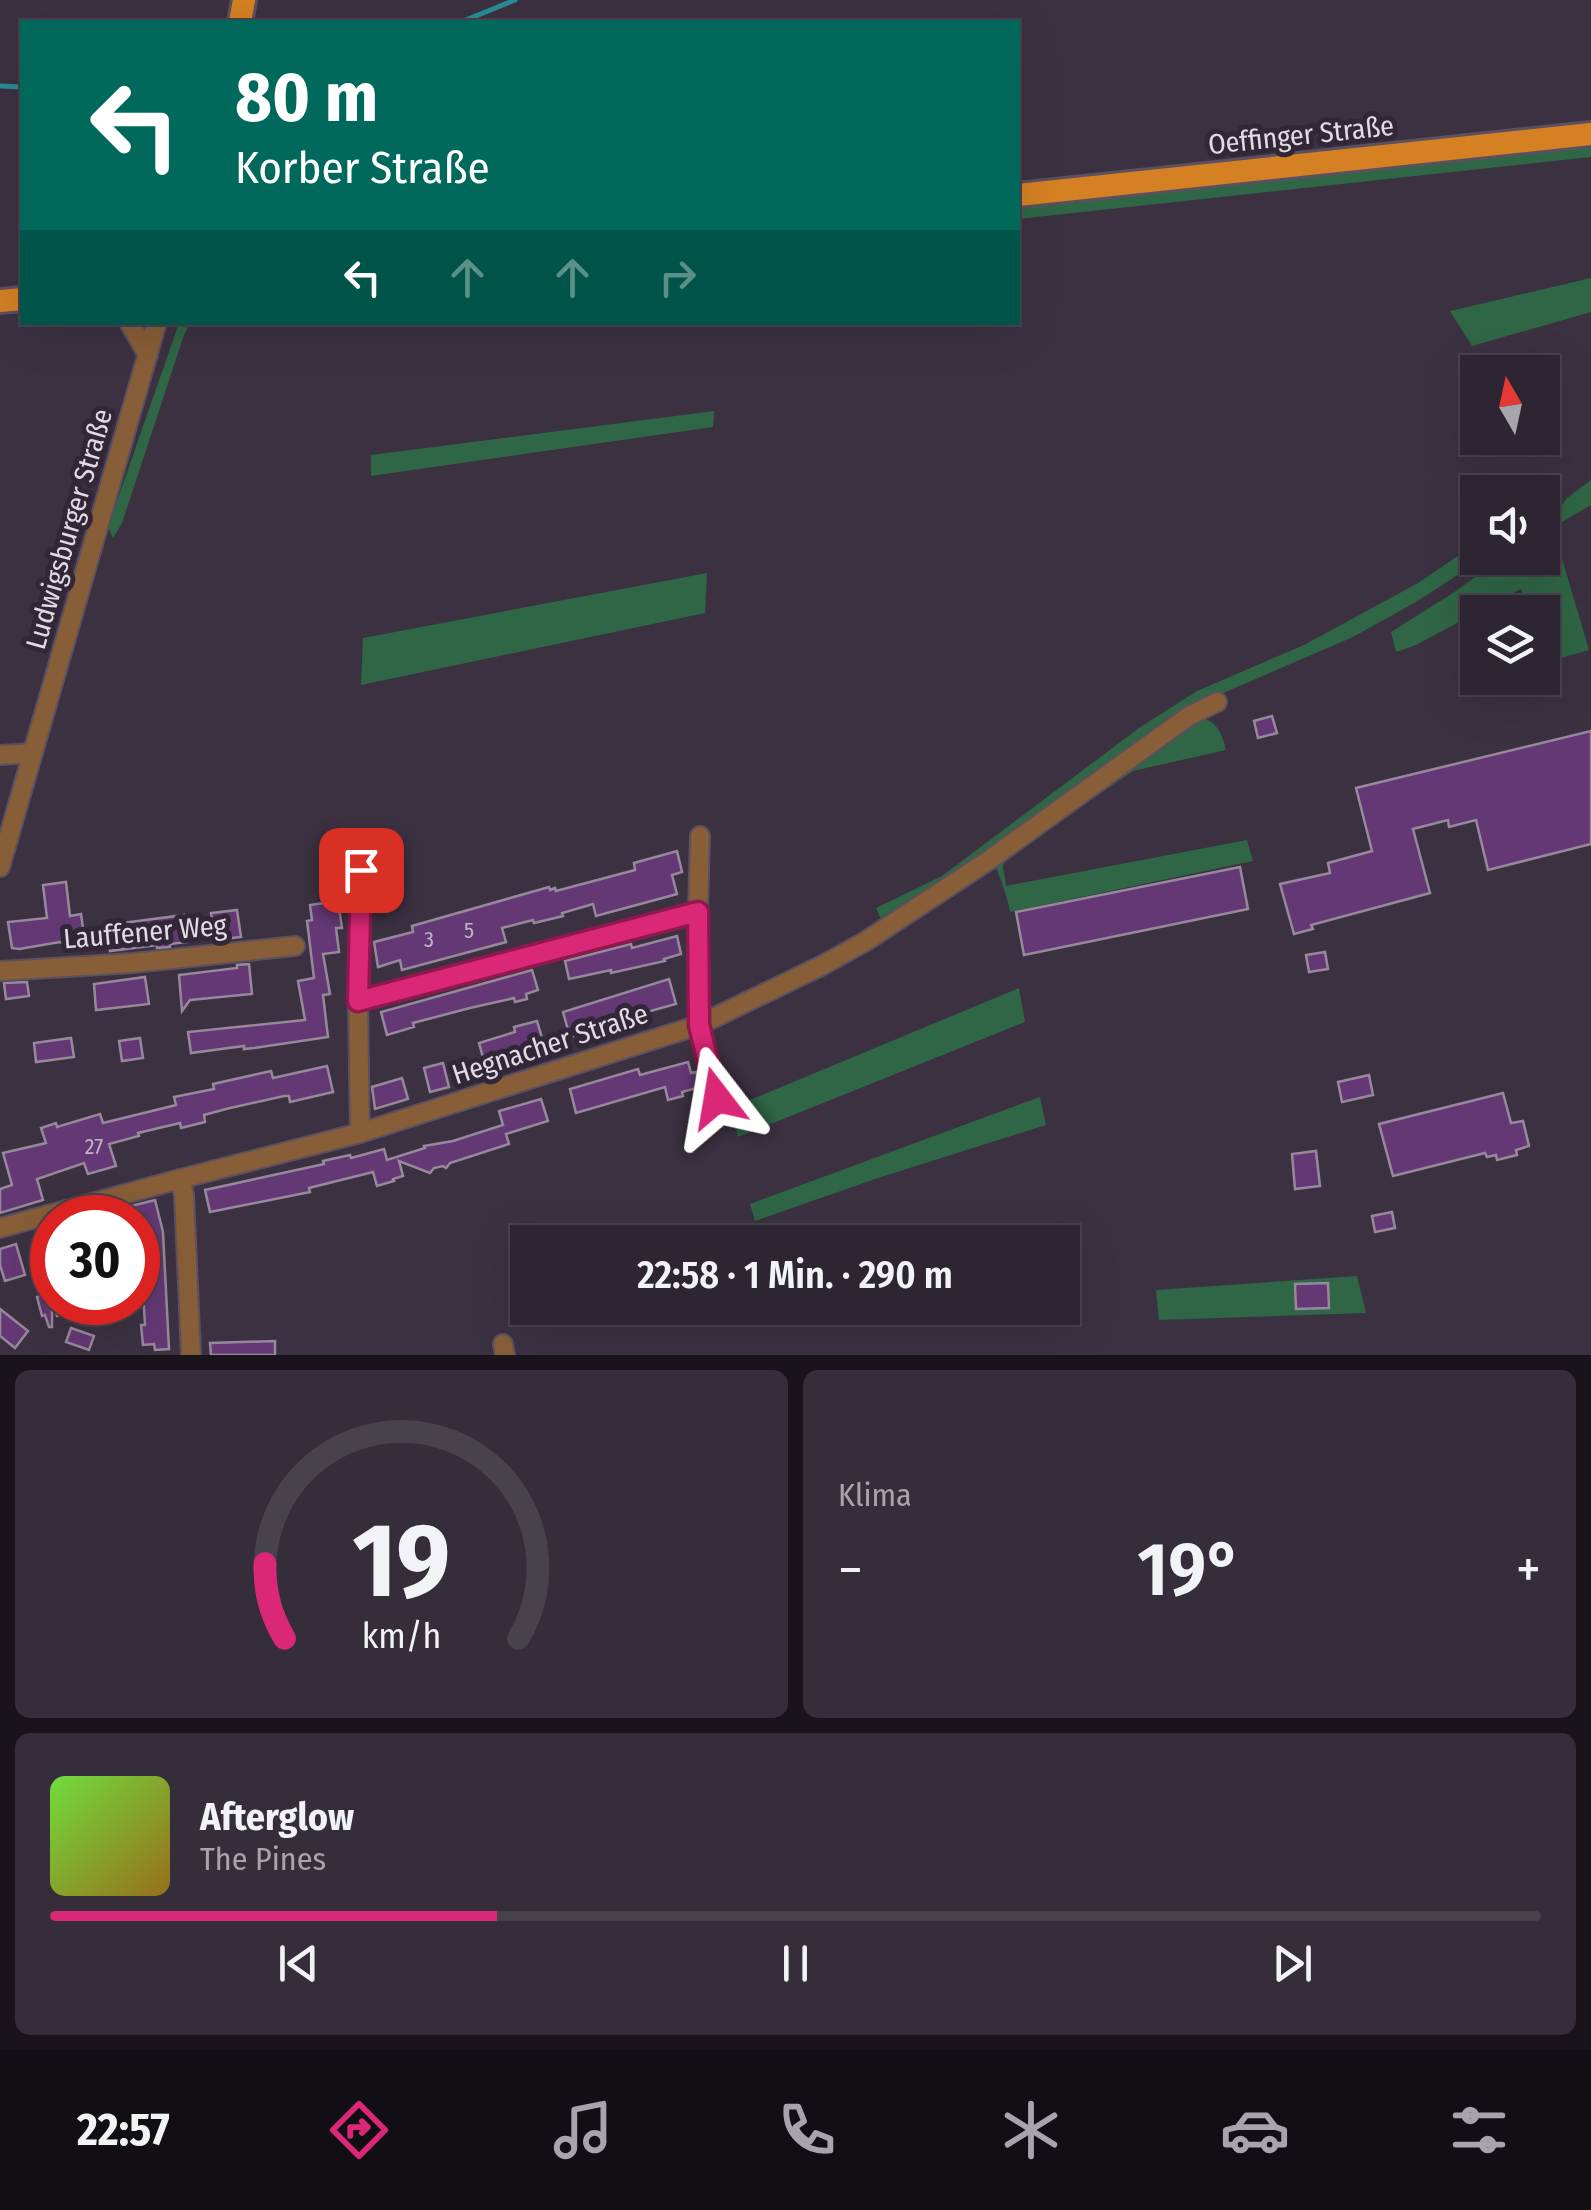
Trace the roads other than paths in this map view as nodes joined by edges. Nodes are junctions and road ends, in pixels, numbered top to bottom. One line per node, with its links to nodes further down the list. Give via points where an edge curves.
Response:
1 (1591, 134): 2 (main road, Oeffinger Straße)
2 (1020, 195)
3 (132, 325): 5 (street)
4 (156, 325): 5 (street, Ludwigsburger Straße)
5 (148, 355): 7 (street, Ludwigsburger Straße)
6 (1218, 702): 16 (street, Hegnacher Straße, via 1188,716 866,940)
7 (34, 753): 8 (street); 10 (street, Ludwigsburger Straße)
8 (0, 755)
9 (700, 836): 12 (street)
10 (0, 866)
11 (361, 870): 15 (street)
12 (698, 912): 15 (street); 16 (street)
13 (295, 946): 14 (street, Lauffener Weg)
14 (0, 971)
15 (358, 1001): 18 (street)
16 (699, 1025): 17 (street); 18 (street, Hegnacher Straße)
17 (717, 1098)
18 (360, 1134): 19 (street, Hegnacher Straße)
19 (180, 1179): 20 (street, Hegnacher Straße); 21 (street)
20 (0, 1228)
21 (191, 1355)

